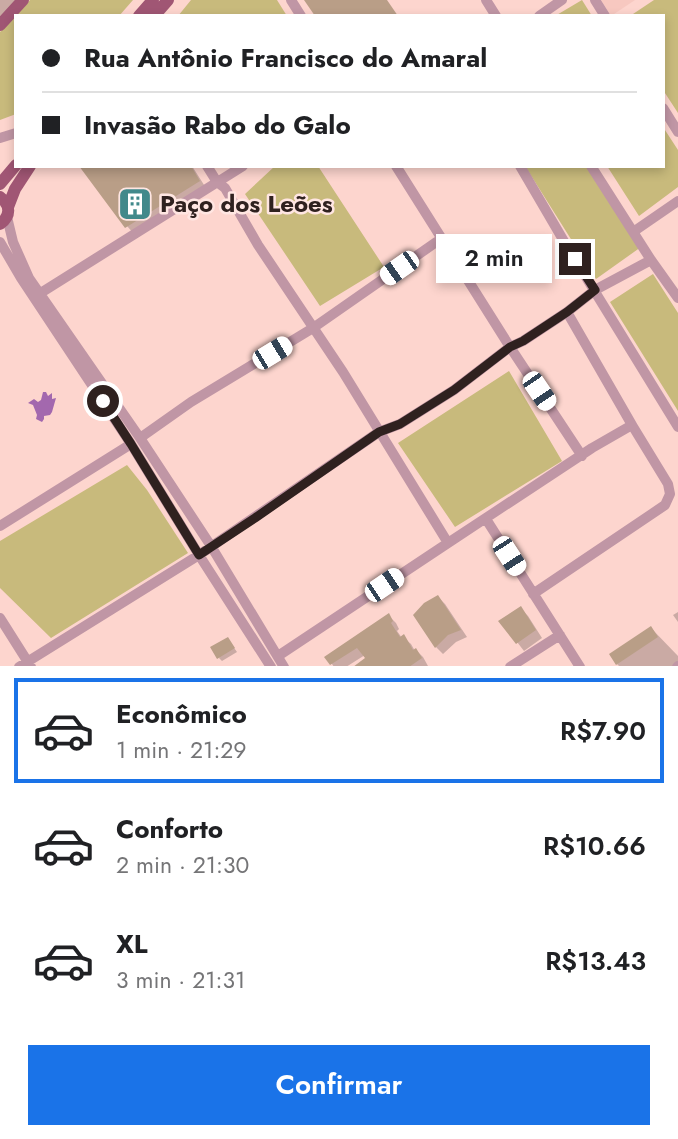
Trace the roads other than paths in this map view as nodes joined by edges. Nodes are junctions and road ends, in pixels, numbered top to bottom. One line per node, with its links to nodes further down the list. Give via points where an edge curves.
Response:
1 (23, 0): 8 (main road)
2 (153, 0): 5 (main road)
3 (168, 0): 6 (main road)
4 (562, 0): 7 (street)
5 (141, 14)
6 (156, 14)
7 (542, 14)
8 (0, 25)
9 (665, 111): 10 (street)
10 (678, 132)
11 (14, 167): 20 (main road)
12 (29, 168): 22 (main road)
13 (209, 168): 19 (street)
14 (218, 168): 19 (street)
15 (241, 168): 19 (street)
16 (397, 168): 24 (street)
17 (521, 168): 27 (street)
18 (592, 168): 23 (street)
19 (222, 183): 28 (street); 31 (street)
20 (0, 184)
21 (678, 201): 23 (street)
22 (4, 211): 28 (street, via 20,260)
23 (633, 232): 26 (street)
24 (442, 238): 31 (street); 32 (street)
25 (0, 242): 36 (street)
26 (651, 260): 27 (street); 29 (street)
27 (595, 290): 30 (street); 34 (street)
28 (40, 294): 36 (street)
29 (678, 298)
30 (567, 312): 32 (street); 33 (street)
31 (313, 328): 35 (street); 36 (street)
32 (510, 347): 35 (street, via 454,390); 37 (street)
33 (632, 425): 37 (street); 43 (street, via 668,484 668,500)
34 (678, 427)
35 (379, 432): 40 (street); 41 (street)
36 (136, 441): 39 (street); 41 (street); 42 (street)
37 (582, 456): 38 (street)
38 (486, 519): 40 (street); 43 (street)
39 (0, 526)
40 (448, 543): 46 (street)
41 (211, 546): 42 (street); 46 (street)
42 (199, 555): 47 (street); 48 (street)
43 (533, 594): 45 (street)
44 (0, 618): 47 (street)
45 (560, 635): 50 (street); 51 (street)
46 (278, 656): 49 (street)
47 (26, 665)
48 (268, 665)
49 (283, 666)
50 (512, 666)
51 (579, 666)

